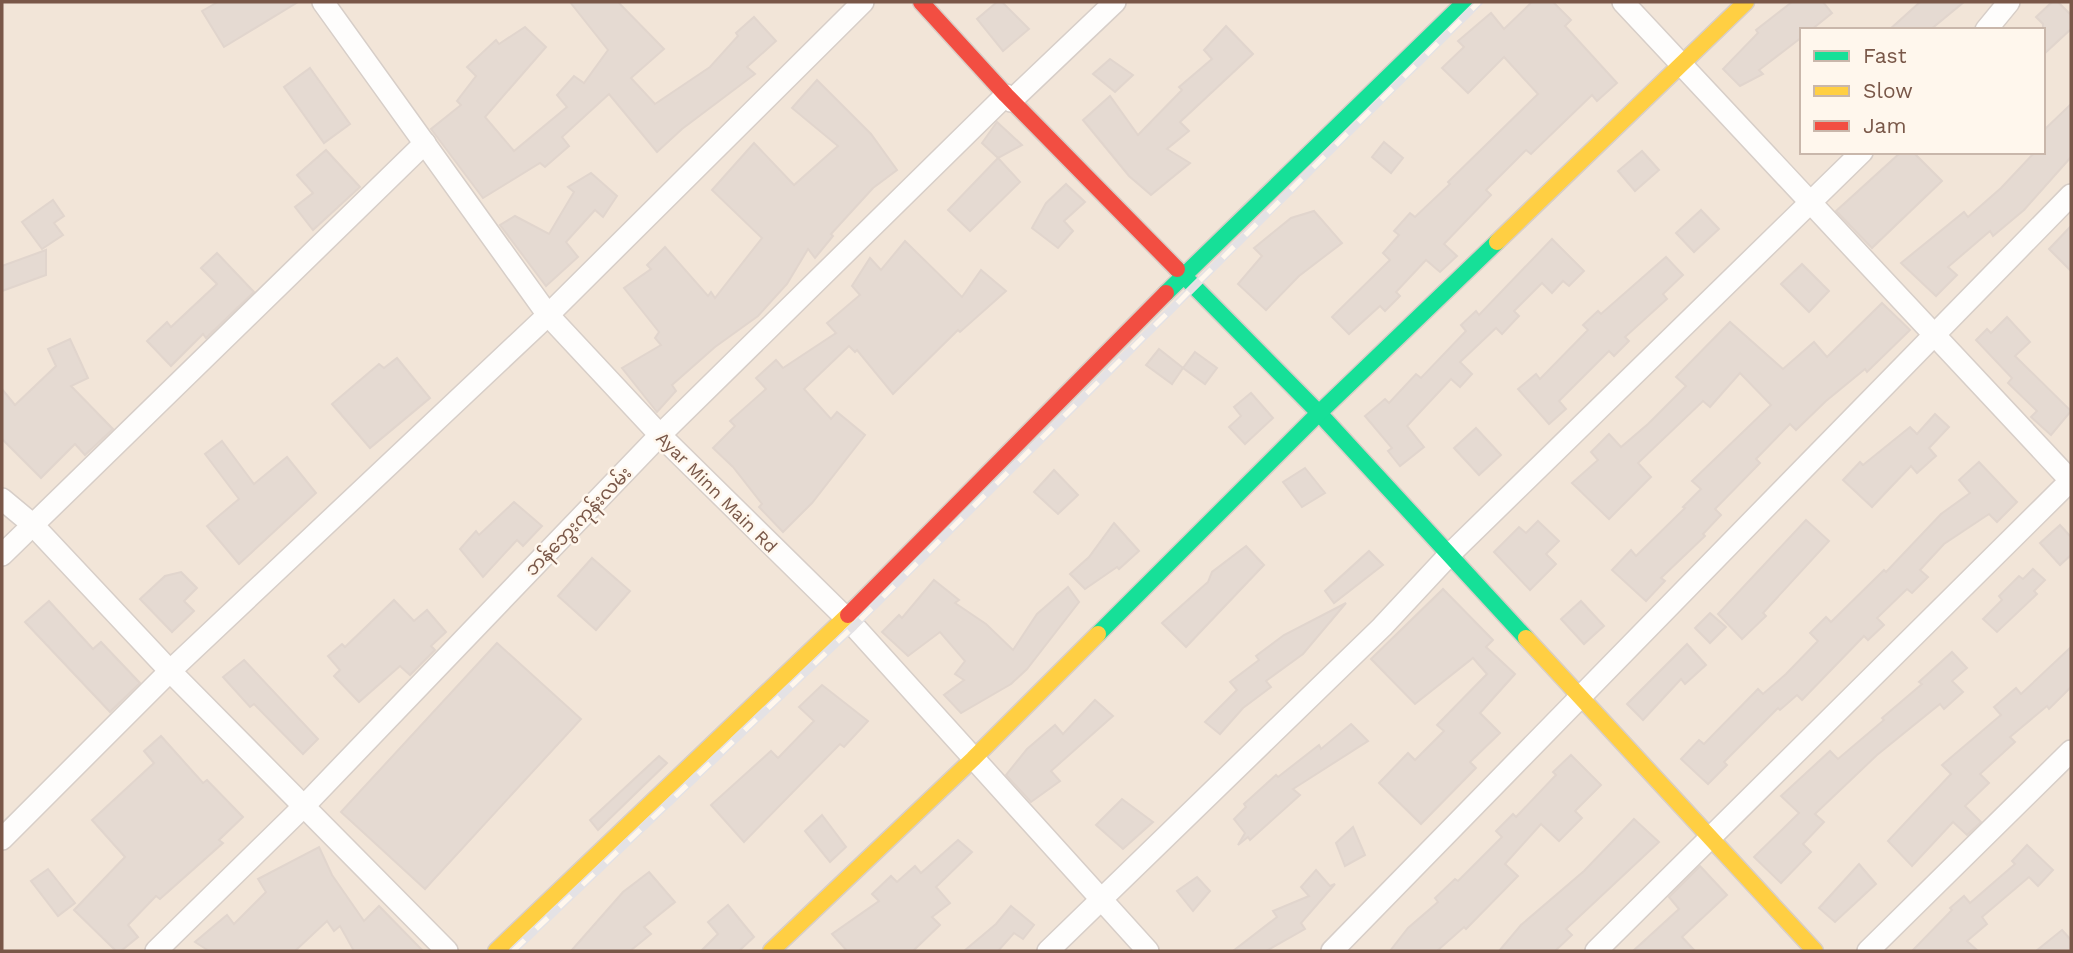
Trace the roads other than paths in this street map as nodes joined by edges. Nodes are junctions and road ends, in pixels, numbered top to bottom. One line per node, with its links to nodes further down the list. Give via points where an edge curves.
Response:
1 (323, 2): 12 (street, Ayar Minn Main Rd)
2 (863, 2): 17 (street)
3 (921, 2): 11 (street)
4 (1115, 2): 11 (street, ဘန်ဘွေးကုန်းလမ်း)
5 (1465, 2): 16 (street)
6 (1623, 2): 10 (street)
7 (1746, 2): 10 (street)
8 (2009, 2): 9 (street)
9 (1988, 28)
10 (1681, 65): 15 (street); 19 (street)
11 (1009, 98): 16 (street); 20 (street, ဘန်ဘွေးကုန်းလမ်း)
12 (425, 143): 17 (street, Ayar Minn Main Rd); 23 (street)
13 (1861, 154): 15 (street)
14 (2071, 195): 18 (street)
15 (1811, 204): 18 (street); 24 (street)
16 (1184, 275): 19 (street); 26 (street)
17 (548, 314): 20 (street, Ayar Minn Main Rd); 27 (street)
18 (1935, 334): 21 (street); 28 (street)
19 (1319, 413): 24 (street); 30 (street)
20 (660, 435): 26 (street, Ayar Minn Main Rd); 31 (street, ဘန်ဘွေးကုန်းလမ်း)
21 (2071, 480): 32 (street)
22 (2, 499): 23 (street)
23 (32, 524): 25 (street); 27 (street)
24 (1450, 554): 28 (street); 34 (street, via 1382,627)
25 (2, 555)
26 (845, 618): 30 (street, Ayar Minn Main Rd); 37 (street)
27 (170, 671): 31 (street); 33 (street)
28 (1581, 698): 32 (street); 41 (street)
29 (2071, 751): 44 (street)
30 (973, 760): 34 (street, Ayar Minn Main Rd); 38 (street)
31 (305, 805): 35 (street, ဘန်ဘွေးကုန်းလမ်း); 36 (street)
32 (1709, 836): 42 (street); 43 (street)
33 (2, 839)
34 (1101, 900): 39 (street); 40 (street, Ayar Minn Main Rd)
35 (156, 951)
36 (447, 951)
37 (496, 951)
38 (771, 951)
39 (1048, 951)
40 (1148, 951)
41 (1332, 951)
42 (1597, 951)
43 (1815, 951)
44 (1868, 951)

